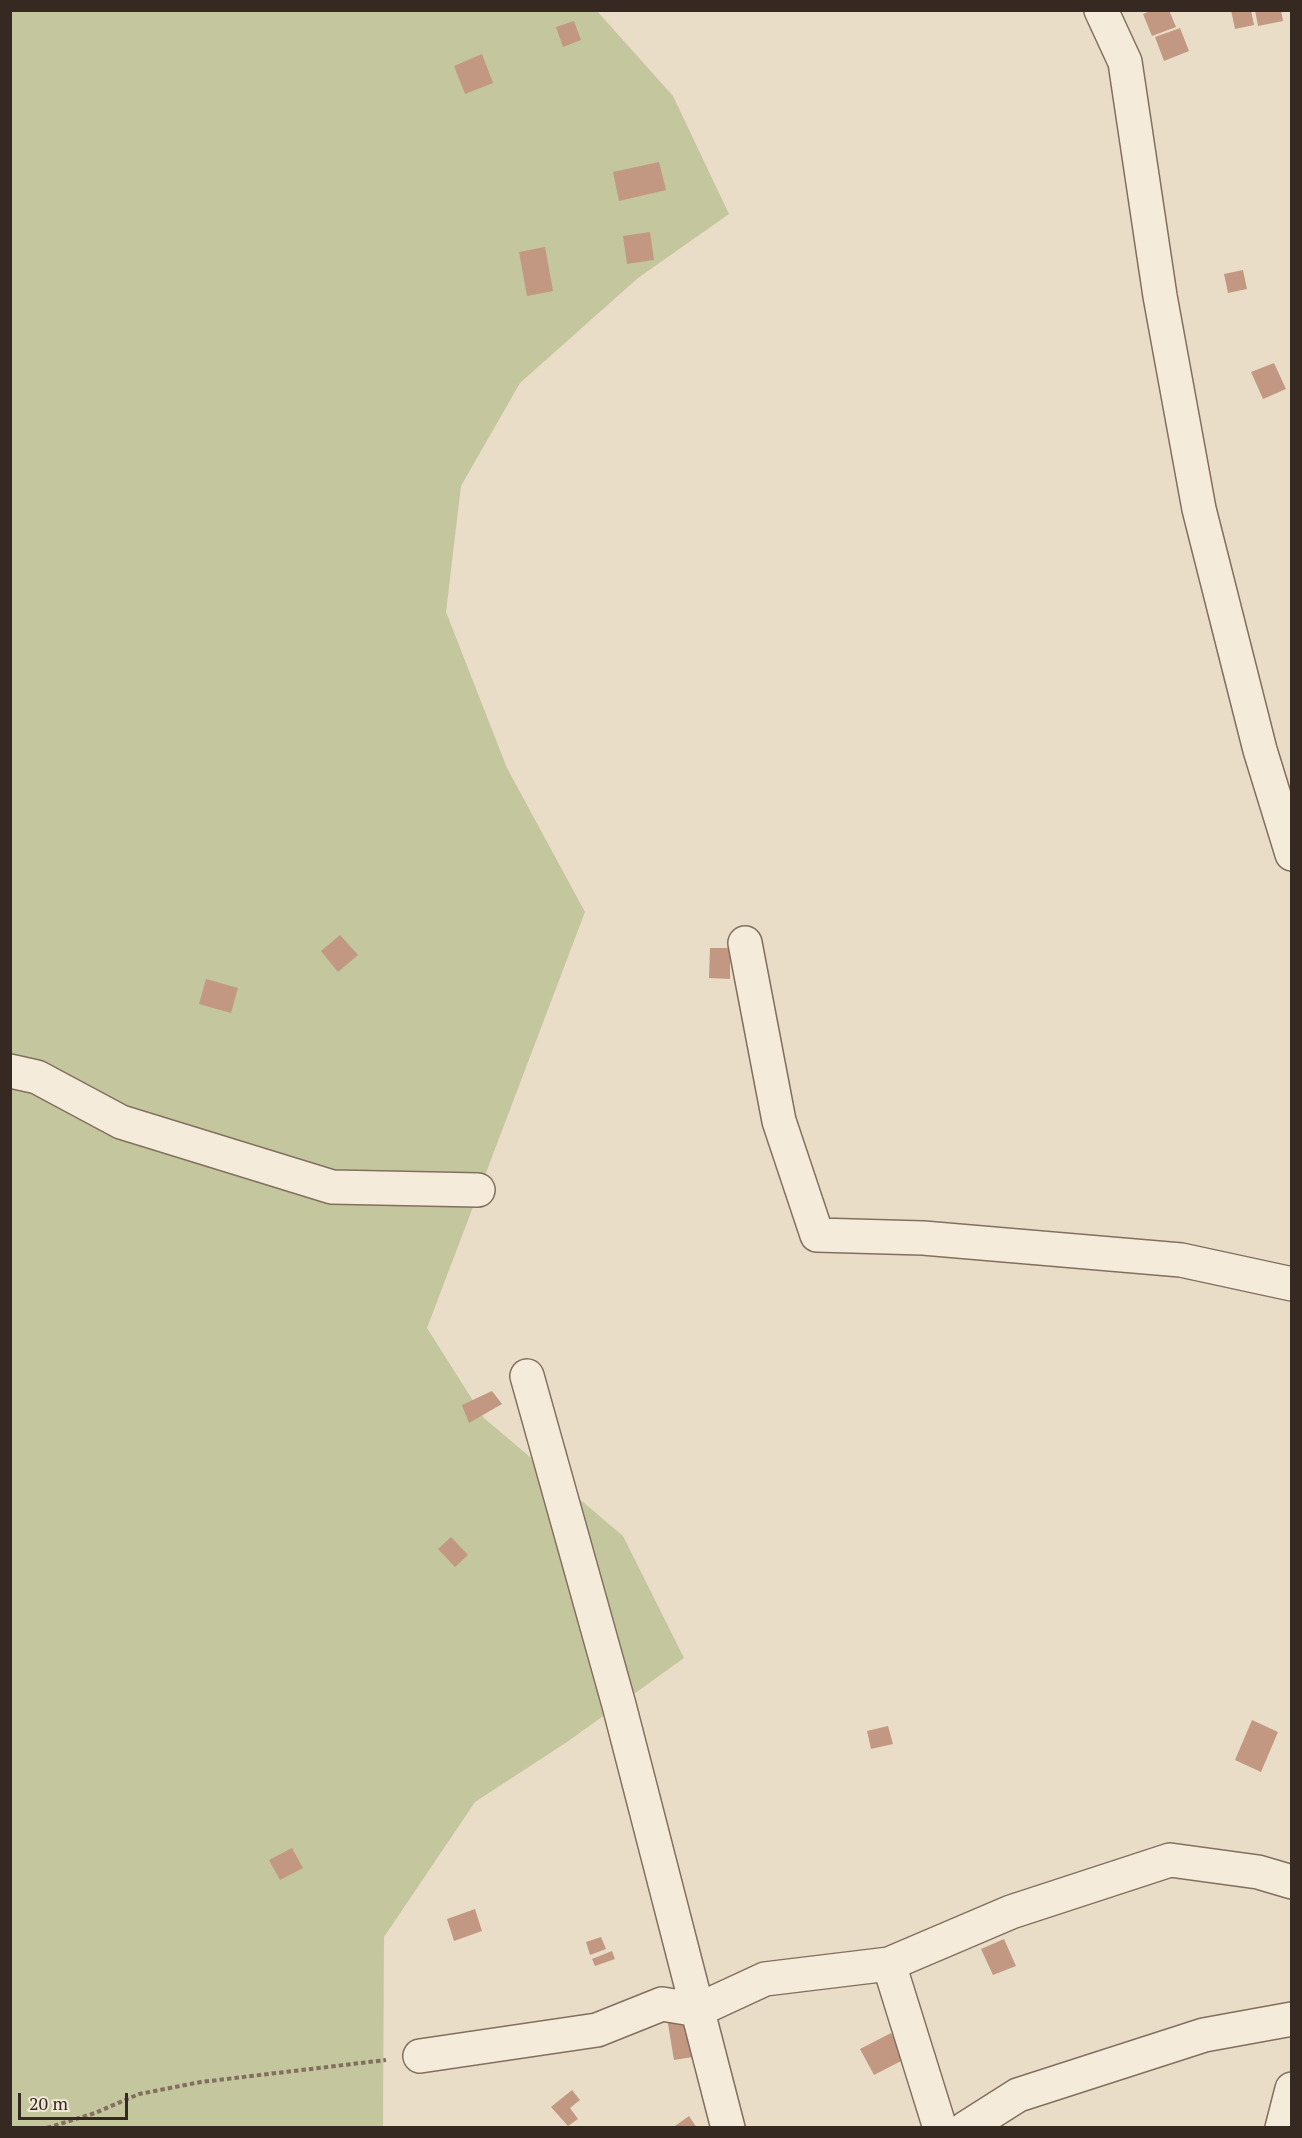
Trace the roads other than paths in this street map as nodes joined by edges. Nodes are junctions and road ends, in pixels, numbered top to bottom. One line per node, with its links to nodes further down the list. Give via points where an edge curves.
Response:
1 (1101, 10): 2 (street, via 1125,62 1160,296 1198,509 1260,750)
2 (1292, 854)
3 (745, 943): 6 (street, via 779,1121 817,1235 923,1238 1181,1260)
4 (10, 1071): 5 (street, via 37,1077 121,1122 332,1187)
5 (478, 1190)
6 (1292, 1284)
7 (528, 1376): 10 (street)
8 (1292, 1882): 9 (street, via 1258,1872 1170,1860 1011,1912)
9 (889, 1964): 10 (street, via 765,1979); 15 (street)
10 (698, 2010): 12 (street, via 662,2004 597,2030); 14 (street)
11 (1292, 2019): 16 (street, via 1204,2035 1018,2095)
12 (420, 2056)
13 (1292, 2089): 17 (street)
14 (728, 2127)
15 (940, 2127)
16 (966, 2127)
17 (1282, 2127)

